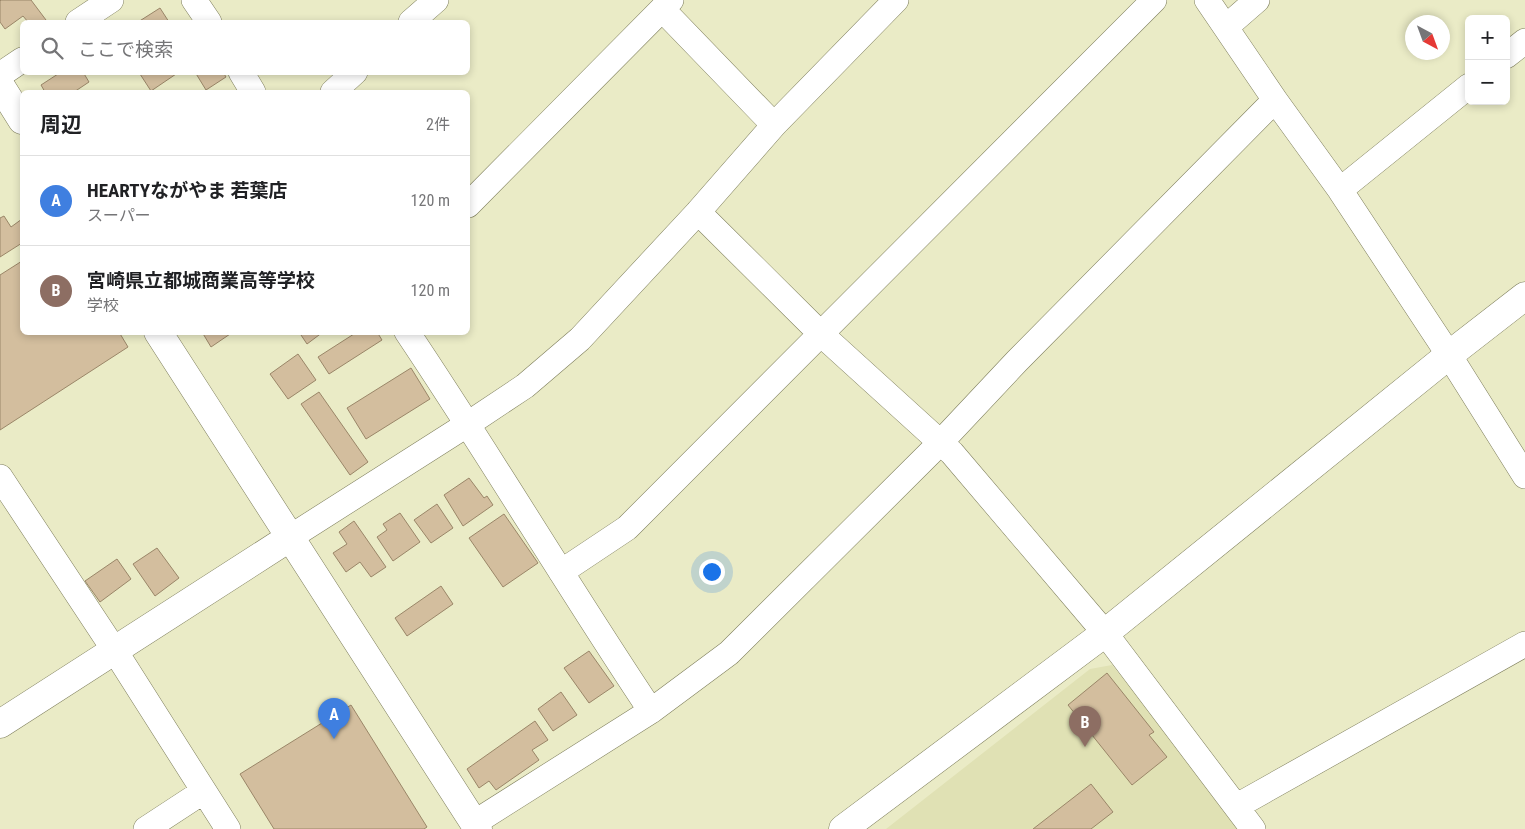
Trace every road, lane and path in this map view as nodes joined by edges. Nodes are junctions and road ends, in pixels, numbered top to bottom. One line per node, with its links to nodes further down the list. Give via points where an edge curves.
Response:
1 (111, 0): 9 (street)
2 (194, 0): 10 (street)
3 (436, 0): 11 (street)
4 (896, 0): 25 (street)
5 (1154, 0): 30 (street)
6 (1207, 0): 12 (street)
7 (1257, 0): 12 (street)
8 (666, 5): 25 (street); 27 (street)
9 (81, 20)
10 (208, 20)
11 (413, 20)
12 (1226, 27): 23 (street)
13 (1525, 41): 14 (street)
14 (1510, 53)
15 (20, 61): 16 (street)
16 (0, 75)
17 (242, 75): 21 (street)
18 (352, 75): 22 (street)
19 (0, 85): 24 (street)
20 (1465, 89): 26 (street)
21 (252, 90)
22 (335, 90)
23 (1275, 100): 26 (street); 35 (street)
24 (20, 117)
25 (774, 125): 28 (street)
26 (1340, 190): 33 (street)
27 (470, 203)
28 (698, 212): 30 (street); 34 (street, via 580,339 525,386)
29 (1525, 296): 33 (street)
30 (821, 334): 35 (street); 39 (street, via 627,528)
31 (160, 335): 38 (street)
32 (409, 335): 34 (street)
33 (1449, 355): 36 (street); 40 (street)
34 (468, 424): 38 (street); 39 (street)
35 (940, 443): 40 (street); 43 (street, via 729,652)
36 (1525, 476)
37 (0, 477): 42 (street)
38 (290, 538): 42 (street); 47 (street)
39 (561, 572): 43 (street)
40 (1106, 633): 46 (street); 50 (street)
41 (1525, 644): 46 (street)
42 (115, 651): 44 (street); 45 (street)
43 (651, 711): 47 (street)
44 (0, 724)
45 (204, 791): 48 (street); 49 (street)
46 (1236, 806): 51 (street)
47 (476, 826)
48 (146, 829)
49 (228, 829)
50 (843, 829)
51 (1253, 829)

